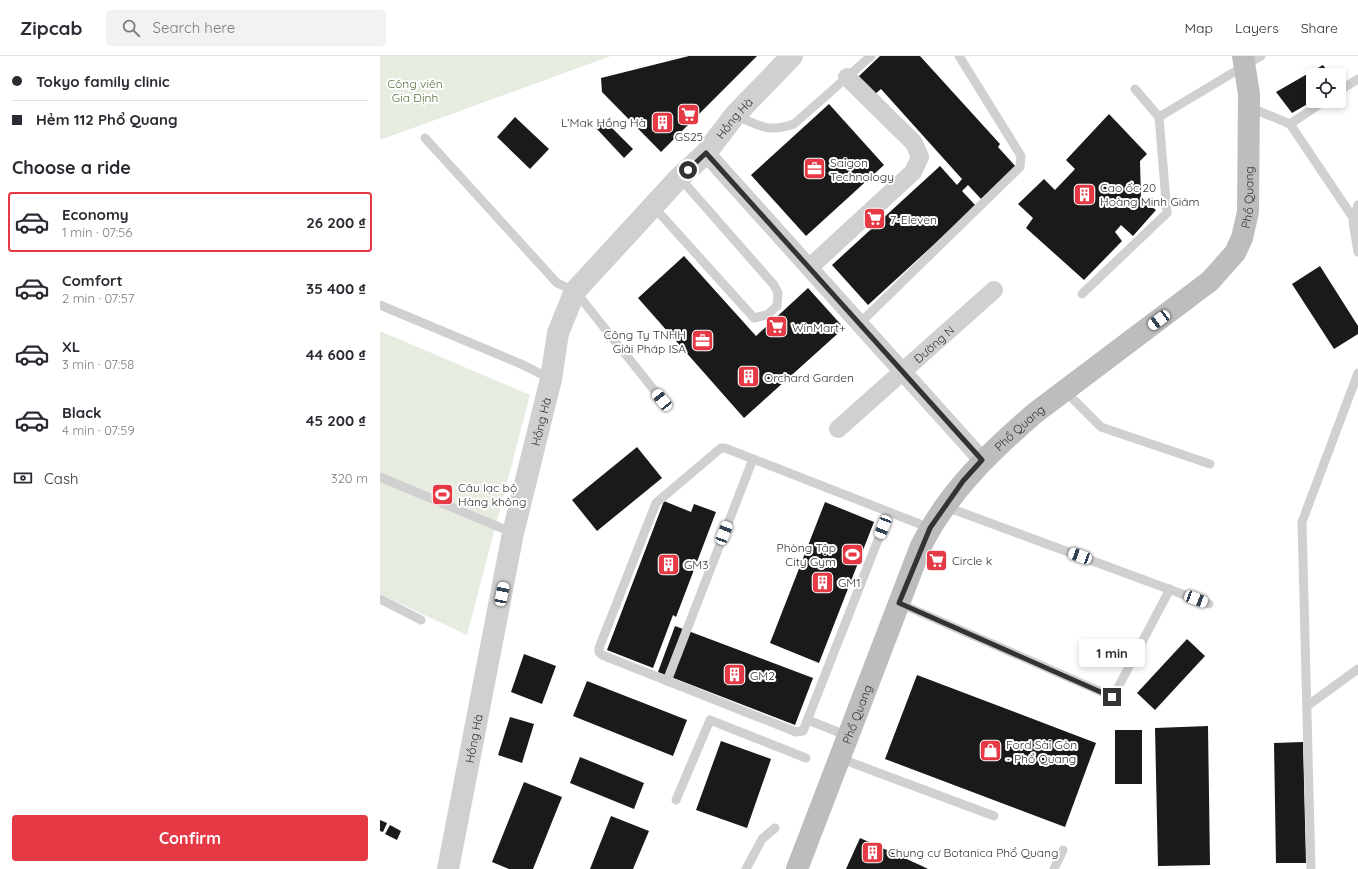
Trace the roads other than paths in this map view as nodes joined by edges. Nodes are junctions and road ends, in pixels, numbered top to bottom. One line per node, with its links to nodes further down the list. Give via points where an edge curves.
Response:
1 (792, 56): 11 (street, Hồng Hà)
2 (871, 56): 5 (lane)
3 (958, 56): 26 (lane, via 1021,156 1020,167)
4 (1250, 59): 9 (main road, Phổ Quang); 12 (lane)
5 (847, 77): 11 (lane, via 794,124 778,130 767,129); 21 (street, via 914,143 920,156 912,172)
6 (1358, 79): 7 (lane)
7 (1346, 87)
8 (1136, 89): 12 (lane)
9 (1249, 107): 13 (lane); 30 (main road, Phổ Quang, via 1248,212 1236,252 1210,281)
10 (1314, 108): 13 (lane)
11 (735, 115): 15 (street, Hồng Hà)
12 (1159, 116): 24 (lane, via 1167,213)
13 (1290, 124): 19 (lane)
14 (425, 138): 23 (lane, via 558,283)
15 (706, 153): 16 (street, Hồng Hà); 21 (street)
16 (679, 178): 18 (street, Hồng Hà); 18 (lane, via 774,285 778,293 777,306 767,316 754,318)
17 (1358, 205): 19 (lane)
18 (653, 206): 23 (street, Hồng Hà)
19 (1356, 222): 20 (lane, via 1353,222)
20 (1358, 252)
21 (810, 267): 26 (street)
22 (994, 290): 27 (street, Đường N)
23 (575, 291): 29 (street, Hồng Hà, via 558,333); 31 (lane)
24 (1082, 294)
25 (380, 305): 29 (lane)
26 (860, 323): 27 (street)
27 (903, 371): 32 (street, Đường N); 34 (street)
28 (1358, 373): 48 (lane, via 1302,522)
29 (551, 379): 40 (street, Hồng Hà)
30 (1065, 391): 34 (main road, Phổ Quang); 35 (lane, via 1101,427)
31 (662, 400)
32 (838, 429)
33 (753, 459): 38 (lane); 47 (lane); 47 (lane, via 721,448 658,501 599,648 602,655)
34 (982, 460): 37 (main road, Phổ Quang)
35 (1210, 464)
36 (380, 477): 40 (lane)
37 (944, 506): 39 (main road, Phổ Quang); 41 (lane)
38 (889, 512): 39 (lane); 49 (lane)
39 (930, 528): 43 (main road, Phổ Quang)
40 (514, 533): 57 (street, Hồng Hà)
41 (1170, 589): 43 (lane, via 1112,697); 44 (lane)
42 (380, 599): 45 (lane)
43 (899, 603): 50 (main road, Phổ Quang)
44 (1209, 604)
45 (421, 620)
46 (1358, 669): 48 (lane)
47 (667, 681): 49 (lane, via 796,732 803,731)
48 (1307, 706): 61 (lane)
49 (808, 720): 50 (lane)
50 (848, 736): 52 (main road, Phổ Quang)
51 (806, 758): 53 (lane, via 710,720)
52 (839, 758): 54 (lane); 59 (main road, Phổ Quang)
53 (676, 800)
54 (994, 816)
55 (775, 828): 58 (lane, via 762,839)
56 (1063, 850): 60 (lane)
57 (448, 869)
58 (746, 869)
59 (797, 869)
60 (1054, 869)
61 (1311, 869)

